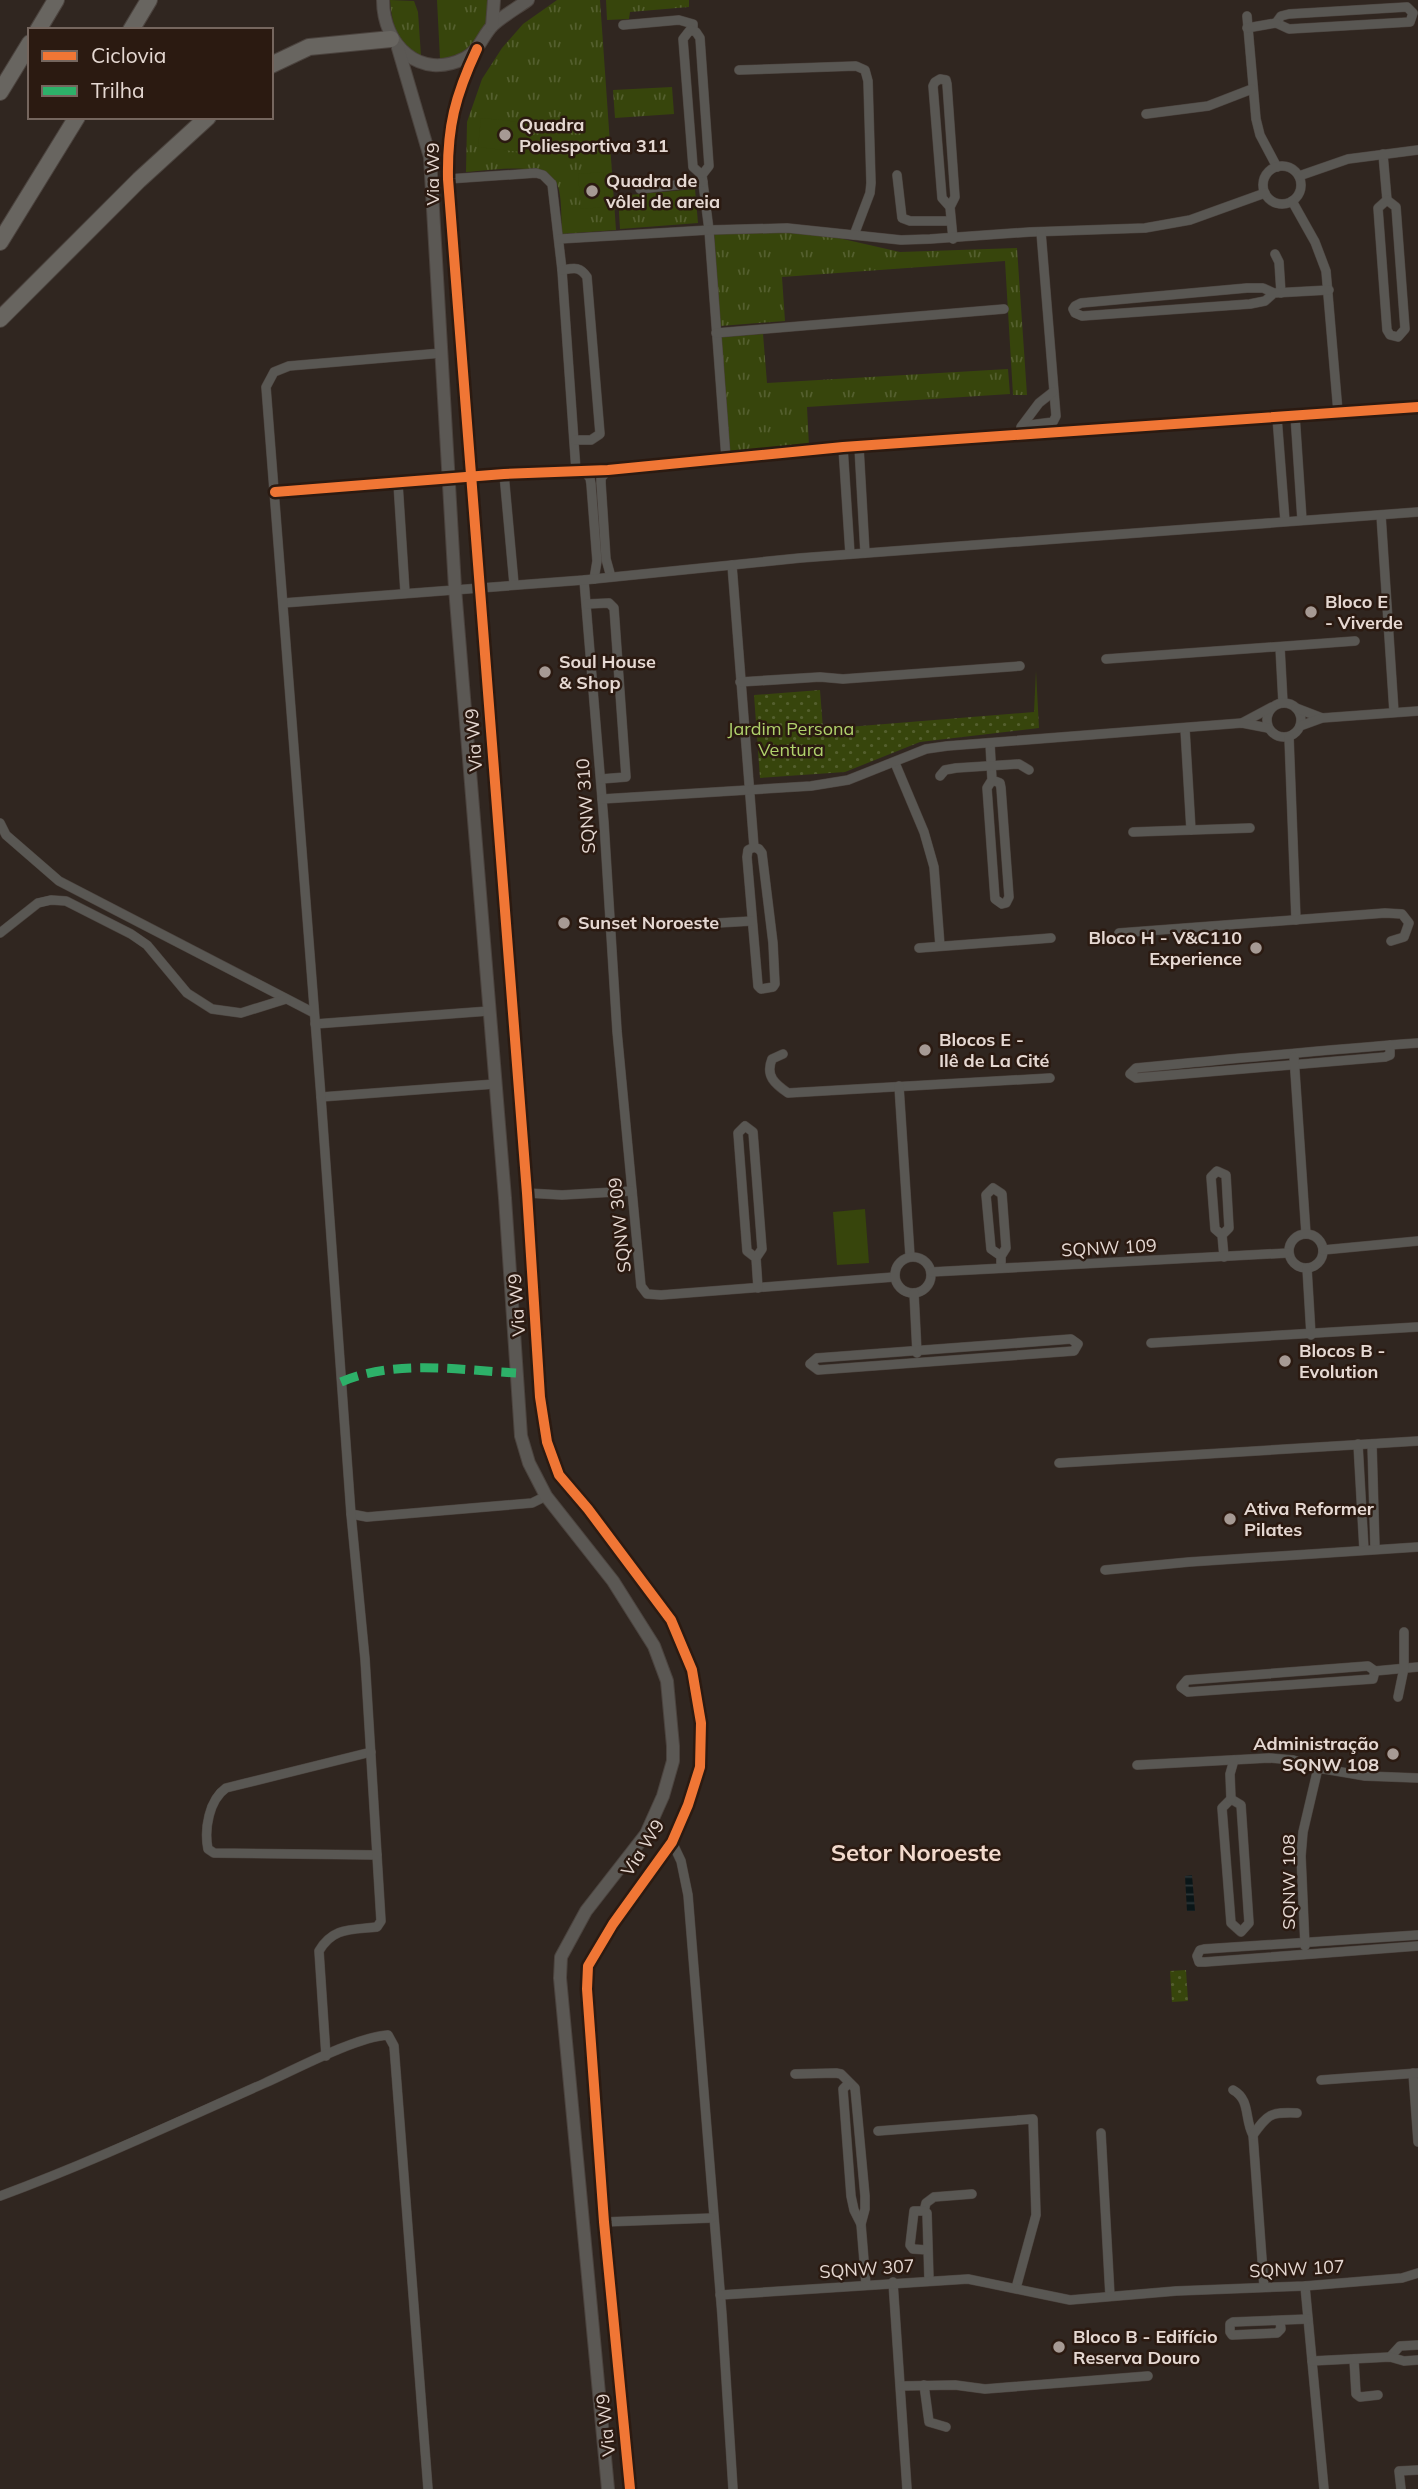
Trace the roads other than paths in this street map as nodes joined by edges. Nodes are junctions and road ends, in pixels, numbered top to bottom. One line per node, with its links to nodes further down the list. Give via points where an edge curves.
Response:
1 (56, 0): 10 (highway)
2 (149, 0): 11 (highway)
3 (383, 0): 14 (street, Via W9, via 383,18)
4 (494, 0): 9 (street)
5 (528, 0): 9 (street)
6 (1247, 16): 12 (street)
7 (1276, 23): 7 (street, via 1289,29 1410,22 1413,16 1407,7 1289,14); 12 (street)
8 (623, 25): 13 (street, via 678,20 693,24)
9 (492, 26): 16 (street, Via W9)
10 (39, 28)
11 (132, 28)
12 (1247, 28): 19 (street)
13 (693, 30): 29 (street, via 700,38 709,166); 29 (street, via 683,38 693,167)
14 (395, 43): 16 (street, via 416,60 440,64); 17 (highway, via 309,47); 50 (street, Via W9, via 430,157)
15 (28, 46): 20 (highway)
16 (477, 49): 30 (street, Via W9, via 460,85 452,117)
17 (273, 64)
18 (739, 70): 39 (street, via 856,66 865,70 872,183)
19 (1252, 89): 21 (street, via 1208,106); 26 (street, via 1260,135)
20 (0, 92)
21 (1146, 114)
22 (76, 119): 42 (highway)
23 (206, 119): 48 (highway)
24 (1418, 150): 25 (street)
25 (1383, 154): 28 (street, via 1348,159); 33 (street)
26 (1277, 167): 28 (street, via 1287,167); 32 (street, via 1265,177)
27 (897, 175): 36 (street, via 902,218)
28 (1299, 176): 34 (street, via 1300,190)
29 (703, 178): 31 (street); 37 (street)
30 (448, 179): 40 (street, SQNW 310, via 543,175 552,184); 65 (street, Via W9)
31 (640, 189)
32 (1265, 193): 34 (street, via 1274,201); 38 (street, via 1209,215 1167,225)
33 (1387, 200): 33 (street, via 1378,208 1387,330 1398,337 1405,329 1396,207)
34 (1292, 201): 45 (street, via 1321,255)
35 (950, 207): 35 (street, via 956,197 947,84 940,79 933,86 942,198); 36 (street)
36 (951, 221): 41 (street)
37 (709, 230): 39 (street, via 787,228); 40 (street); 49 (street)
38 (1041, 232): 41 (street); 51 (street)
39 (854, 235): 41 (street)
40 (559, 239): 44 (street, SQNW 310)
41 (953, 239)
42 (0, 242)
43 (1275, 254): 46 (street)
44 (562, 270): 58 (street, SQNW 310); 58 (street, via 577,267 587,278 600,433 591,440)
45 (1329, 290): 46 (street); 53 (street)
46 (1278, 293): 46 (street, via 1239,289 1082,303 1073,309 1082,316 1233,306 1265,301)
47 (1004, 309): 49 (street)
48 (0, 319)
49 (716, 332): 61 (street)
50 (442, 353): 66 (street, Via W9); 68 (street, via 289,366 274,372 266,387)
51 (1053, 392): 56 (street); 56 (street, via 1055,420)
52 (1418, 407): 53 (street)
53 (1338, 412): 54 (street)
54 (1295, 415): 55 (street); 71 (street)
55 (1277, 416): 57 (street); 72 (street)
56 (1022, 426): 57 (street)
57 (1017, 436): 60 (street)
58 (575, 440): 63 (street, SQNW 310)
59 (843, 447): 60 (street); 61 (street); 74 (street)
60 (859, 447): 73 (street)
61 (726, 457): 62 (street)
62 (608, 470): 63 (street); 76 (street, via 601,483)
63 (580, 471): 64 (street); 77 (street, SQNW 310, via 591,484 597,561)
64 (504, 474): 65 (street); 78 (street)
65 (471, 477): 66 (street); 79 (street, Via W9)
66 (449, 479): 67 (street); 80 (street, Via W9)
67 (398, 483): 68 (street); 81 (street)
68 (275, 492): 82 (street)
69 (1418, 512): 70 (street)
70 (1381, 515): 71 (street); 93 (street)
71 (1302, 520): 72 (street)
72 (1285, 521): 73 (street)
73 (865, 553): 74 (street)
74 (849, 554): 75 (street)
75 (732, 565): 76 (street); 88 (street)
76 (611, 577): 77 (street)
77 (589, 579): 78 (street); 83 (street, SQNW 310)
78 (514, 584): 79 (street)
79 (480, 587): 80 (street); 136 (street, Via W9)
80 (455, 588): 81 (street); 124 (street, Via W9)
81 (405, 592): 82 (street)
82 (283, 603): 125 (street)
83 (587, 604): 105 (street, SQNW 310); 105 (street, via 609,603 614,608 626,777)
84 (1355, 641): 85 (street)
85 (1280, 648): 86 (street); 89 (street)
86 (1106, 659)
87 (1020, 666): 88 (street)
88 (740, 682): 107 (street)
89 (1283, 703): 90 (street); 91 (street)
90 (1272, 707): 95 (street); 98 (street)
91 (1296, 708): 94 (street); 96 (street)
92 (1418, 711): 93 (street)
93 (1394, 712): 94 (street)
94 (1322, 718): 96 (street)
95 (1242, 723): 97 (street); 98 (street)
96 (1300, 726): 99 (street)
97 (1185, 729): 100 (street); 111 (street)
98 (1268, 729): 99 (street, via 1277,737)
99 (1289, 737): 114 (street)
100 (990, 743): 101 (street, via 926,749); 102 (street)
101 (895, 763): 107 (street, via 848,780); 121 (street, via 934,867)
102 (991, 765): 103 (street, via 1019,764); 104 (street, via 950,768); 106 (street)
103 (1029, 770)
104 (940, 776)
105 (601, 779): 108 (street, SQNW 310)
106 (992, 780): 106 (street, via 987,789 995,899 1002,904 1009,897 1001,788)
107 (750, 789): 108 (street); 113 (street)
108 (602, 799): 127 (street, SQNW 310)
109 (0, 823): 123 (street, via 6,835 59,881)
110 (1250, 828): 111 (street)
111 (1191, 830): 112 (street)
112 (1133, 832)
113 (754, 847): 115 (street, via 747,857); 115 (street, via 762,853 773,943 773,987 758,986)
114 (1296, 920): 118 (street); 120 (street, via 1402,914 1409,923 1404,937)
115 (752, 921): 116 (street)
116 (701, 924)
117 (0, 933): 123 (street, via 38,903 66,901 131,934 187,993 212,1009 242,1013)
118 (1119, 933)
119 (1052, 938): 121 (street)
120 (1391, 941)
121 (940, 946): 122 (street)
122 (919, 948)
123 (286, 999): 125 (street)
124 (489, 1012): 126 (street); 132 (street, Via W9)
125 (314, 1013): 126 (street)
126 (315, 1024): 134 (street)
127 (617, 1031): 135 (street, SQNW 309)
128 (1418, 1043): 130 (street, via 1390,1045 1390,1055 1385,1057)
129 (783, 1054): 133 (street, via 772,1059 770,1073 774,1083 788,1093)
130 (1295, 1058): 130 (street, via 1136,1068 1130,1073 1136,1078); 138 (street)
131 (1050, 1078): 133 (street)
132 (495, 1084): 134 (street); 137 (street, Via W9)
133 (899, 1086): 143 (street)
134 (321, 1097): 163 (street)
135 (632, 1191): 136 (street); 151 (street, SQNW 309, via 642,1286 647,1294)
136 (527, 1193): 137 (street); 179 (street, Via W9, via 547,1442 559,1475 671,1620 692,1670 701,1723 700,1766)
137 (505, 1198): 162 (street, Via W9, via 521,1436)
138 (1306, 1234): 141 (street, via 1320,1240); 142 (street, via 1293,1239)
139 (1223, 1235): 139 (street, via 1229,1228 1226,1175 1217,1171 1211,1177 1215,1229); 145 (street)
140 (1418, 1241): 141 (street)
141 (1323, 1250): 148 (street, via 1321,1260)
142 (1288, 1253): 145 (street, SQNW 109); 148 (street, via 1293,1263)
143 (910, 1256): 149 (street, via 922,1258); 150 (street, via 898,1263)
144 (1001, 1256): 144 (street, via 1006,1248 1002,1194 993,1188 986,1195 991,1249); 147 (street)
145 (1224, 1257): 147 (street, SQNW 109)
146 (756, 1258): 146 (street, via 762,1249 757,1178 753,1132 745,1126 738,1133 747,1251); 151 (street)
147 (1001, 1268): 149 (street, SQNW 109)
148 (1307, 1268): 154 (street)
149 (931, 1272): 152 (street, via 927,1287)
150 (894, 1277): 151 (street, SQNW 309); 152 (street, via 902,1290)
151 (758, 1288)
152 (914, 1293): 156 (street)
153 (1417, 1327): 154 (street)
154 (1311, 1335): 155 (street)
155 (1151, 1343)
156 (916, 1350): 157 (street); 157 (street, via 817,1358 810,1364 818,1370); 157 (street, via 1071,1339 1077,1344 1074,1351)
157 (917, 1362)
158 (1418, 1441): 160 (street)
159 (1358, 1444): 160 (street); 161 (street); 166 (street)
160 (1372, 1444): 165 (street)
161 (1059, 1463)
162 (546, 1496): 163 (street, via 532,1503 367,1517); 225 (street, Via W9, via 613,1581 654,1646 667,1681 673,1746 663,1796 646,1834 586,1911 561,1957)
163 (351, 1514): 173 (street)
164 (1418, 1546): 165 (street)
165 (1375, 1548): 166 (street)
166 (1364, 1550): 167 (street)
167 (1105, 1570)
168 (1404, 1632): 170 (street)
169 (1418, 1667): 170 (street)
170 (1404, 1668): 171 (street); 172 (street)
171 (1375, 1671): 171 (street, via 1368,1666 1187,1680 1181,1687 1188,1692 1373,1679)
172 (1398, 1697)
173 (371, 1752): 180 (street); 180 (street, via 226,1788 212,1802 206,1842 215,1853)
174 (1234, 1760): 175 (street); 176 (street, via 1293,1760); 178 (street)
175 (1137, 1765)
176 (1318, 1768): 177 (street); 182 (street, SQNW 108, via 1301,1856)
177 (1418, 1778)
178 (1231, 1799): 178 (street, via 1222,1808 1231,1923 1241,1933 1249,1923 1241,1805)
179 (672, 1842): 198 (street, via 688,1895); 199 (street, Via W9, via 588,1966)
180 (377, 1855): 185 (street, via 381,1922 377,1927 342,1930 326,1938 319,1951)
181 (1418, 1935): 182 (street)
182 (1305, 1942): 184 (street, SQNW 108); 184 (street, via 1204,1949 1197,1956 1199,1962 1205,1962)
183 (1418, 1946): 184 (street)
184 (1306, 1955)
185 (326, 2056): 196 (street, via 65,2172); 224 (street, via 378,2036 388,2035 394,2046)
186 (1415, 2073): 188 (street); 194 (street)
187 (795, 2074): 204 (street, via 841,2074 855,2088 865,2196 861,2224)
188 (1321, 2080)
189 (1233, 2090): 193 (street, via 1245,2102)
190 (1297, 2113): 193 (street, via 1270,2114)
191 (878, 2131): 207 (street, via 1033,2119 1036,2215)
192 (1101, 2133): 210 (street)
193 (1253, 2135): 206 (street)
194 (1418, 2142)
195 (972, 2194): 197 (street, via 934,2197)
196 (0, 2196)
197 (924, 2211): 200 (street); 200 (street, via 912,2213 910,2245)
198 (712, 2218): 199 (street); 209 (street)
199 (604, 2221): 226 (street, Via W9)
200 (928, 2250): 202 (street)
201 (1418, 2273): 205 (street, SQNW 107)
202 (929, 2280): 203 (street, SQNW 307); 207 (street, SQNW 307, via 968,2279)
203 (893, 2282): 204 (street, SQNW 307); 220 (street)
204 (866, 2285): 209 (street, SQNW 307)
205 (1305, 2286): 206 (street, SQNW 107); 211 (street)
206 (1264, 2287): 208 (street, SQNW 107)
207 (1016, 2288): 210 (street, SQNW 307, via 1070,2300)
208 (1176, 2291): 210 (street, SQNW 307)
209 (720, 2295): 227 (street)
210 (1110, 2296)
211 (1308, 2319): 212 (street); 217 (street)
212 (1280, 2321): 212 (street, via 1233,2322 1230,2332 1276,2333)
213 (1418, 2345): 214 (street, via 1400,2346)
214 (1390, 2357): 215 (street); 216 (street)
215 (1354, 2359): 217 (street); 221 (street, via 1356,2394)
216 (1418, 2360)
217 (1312, 2361): 229 (street)
218 (1147, 2376): 219 (street, via 985,2389)
219 (924, 2385): 220 (street); 222 (street, via 929,2422)
220 (901, 2386): 228 (street)
221 (1378, 2395)
222 (946, 2427)
223 (1418, 2470): 230 (street, via 1399,2471)
224 (428, 2489)
225 (608, 2489)
226 (630, 2489)
227 (733, 2489)
228 (907, 2489)
229 (1324, 2489)
230 (1401, 2489)

